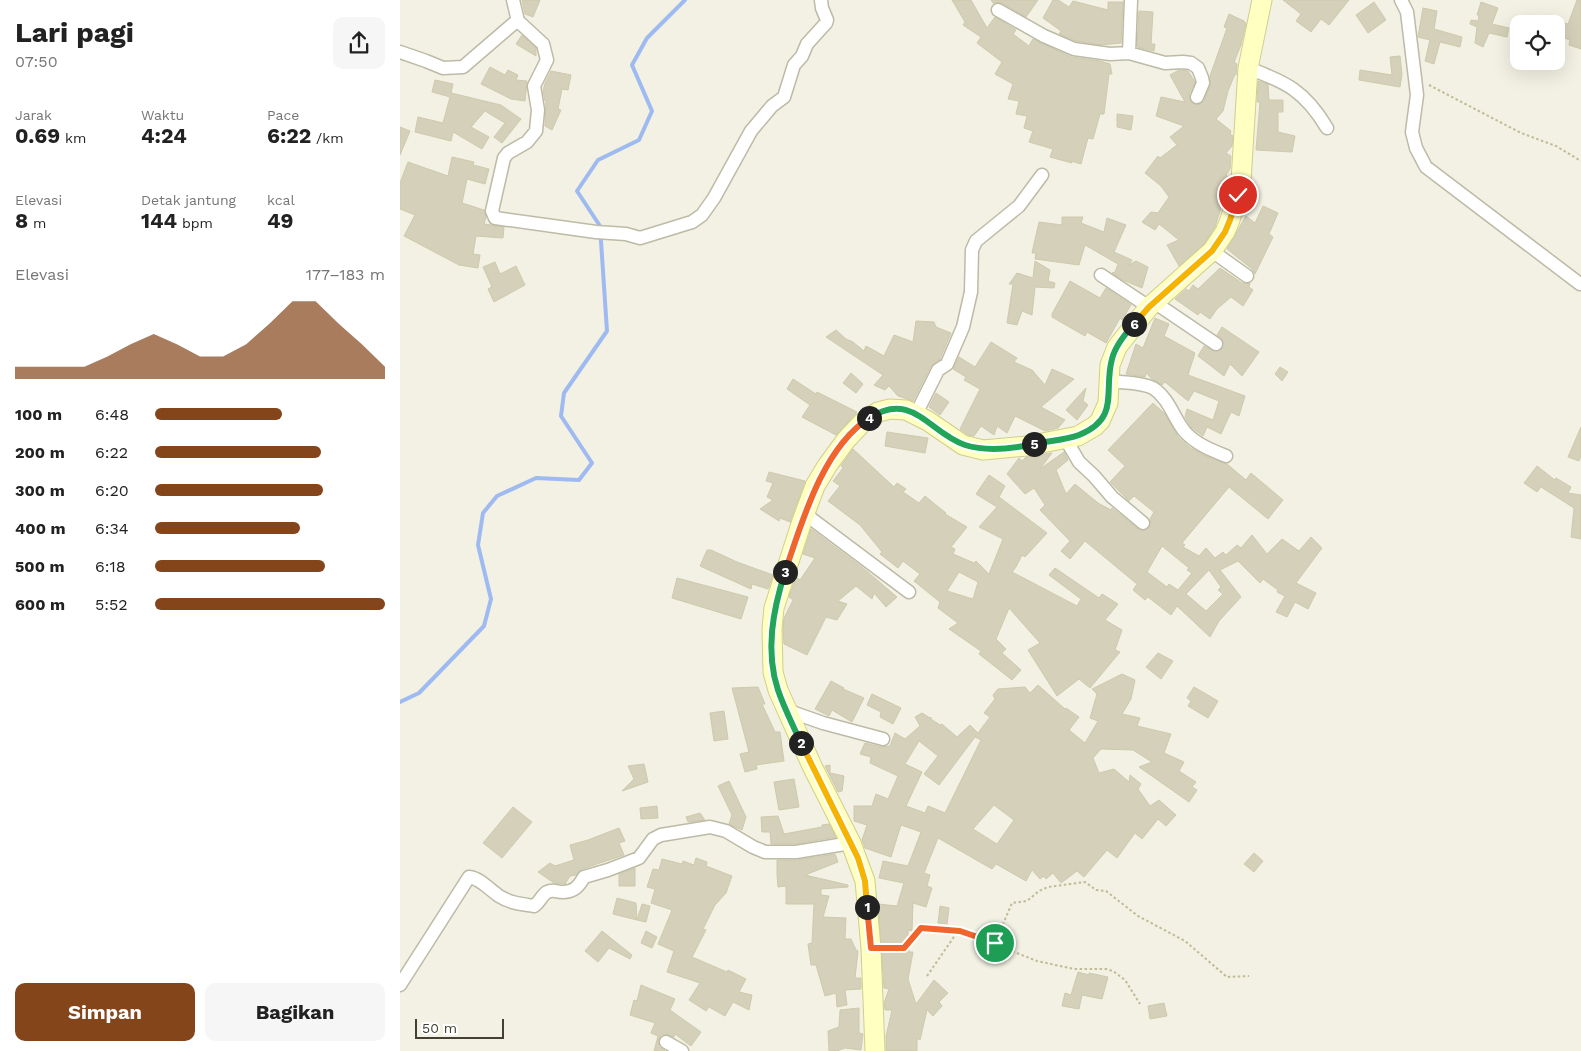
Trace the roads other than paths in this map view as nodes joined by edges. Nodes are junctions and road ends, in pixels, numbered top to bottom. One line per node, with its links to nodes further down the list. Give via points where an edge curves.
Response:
1 (513, 0): 7 (street)
2 (821, 0): 7 (street, via 826,23 794,65 784,97 751,131 702,215 687,224 642,238 495,218 492,214 504,158 527,142 536,131 538,110 534,86 547,60 544,45)
3 (1131, 0): 9 (street)
4 (1262, 0): 10 (main road)
5 (1400, 0): 17 (street, via 1408,12 1416,78 1412,132 1426,167)
6 (998, 10): 9 (street, via 1074,49)
7 (518, 21): 8 (street, via 463,67 443,68)
8 (400, 52)
9 (1129, 53): 11 (street, via 1165,63 1191,63 1198,68 1203,83)
10 (1248, 68): 12 (street, via 1289,85 1318,113); 14 (main road, via 1241,181 1230,220)
11 (1197, 98)
12 (1328, 128)
13 (1042, 175): 21 (street, via 1019,206 976,241 972,250 971,292 964,327 947,364 938,370)
14 (1212, 251): 16 (street); 18 (main road)
15 (1101, 275): 18 (street)
16 (1247, 276)
17 (1580, 284)
18 (1151, 305): 19 (street); 20 (main road, via 1117,346 1110,365)
19 (1216, 344)
20 (1110, 381): 22 (main road, via 1108,403 1100,421 1078,436); 23 (street, via 1154,389 1195,442)
21 (916, 414): 22 (main road, via 963,445 982,450); 24 (main road, via 890,409 878,412 862,423 827,466 815,486)
22 (1065, 438): 25 (street, via 1079,462)
23 (1226, 456)
24 (805, 514): 26 (street); 27 (main road, via 772,624 773,672)
25 (1143, 523)
26 (909, 592)
27 (786, 710): 28 (street); 29 (main road)
28 (883, 739)
29 (851, 843): 30 (street, via 796,852 765,852 726,831 710,827 660,835 638,858 584,877 575,889 546,892 534,906 515,904 469,877); 33 (main road, via 865,881)
30 (400, 985)
31 (666, 1042): 32 (street)
32 (682, 1051)
33 (875, 1051)

